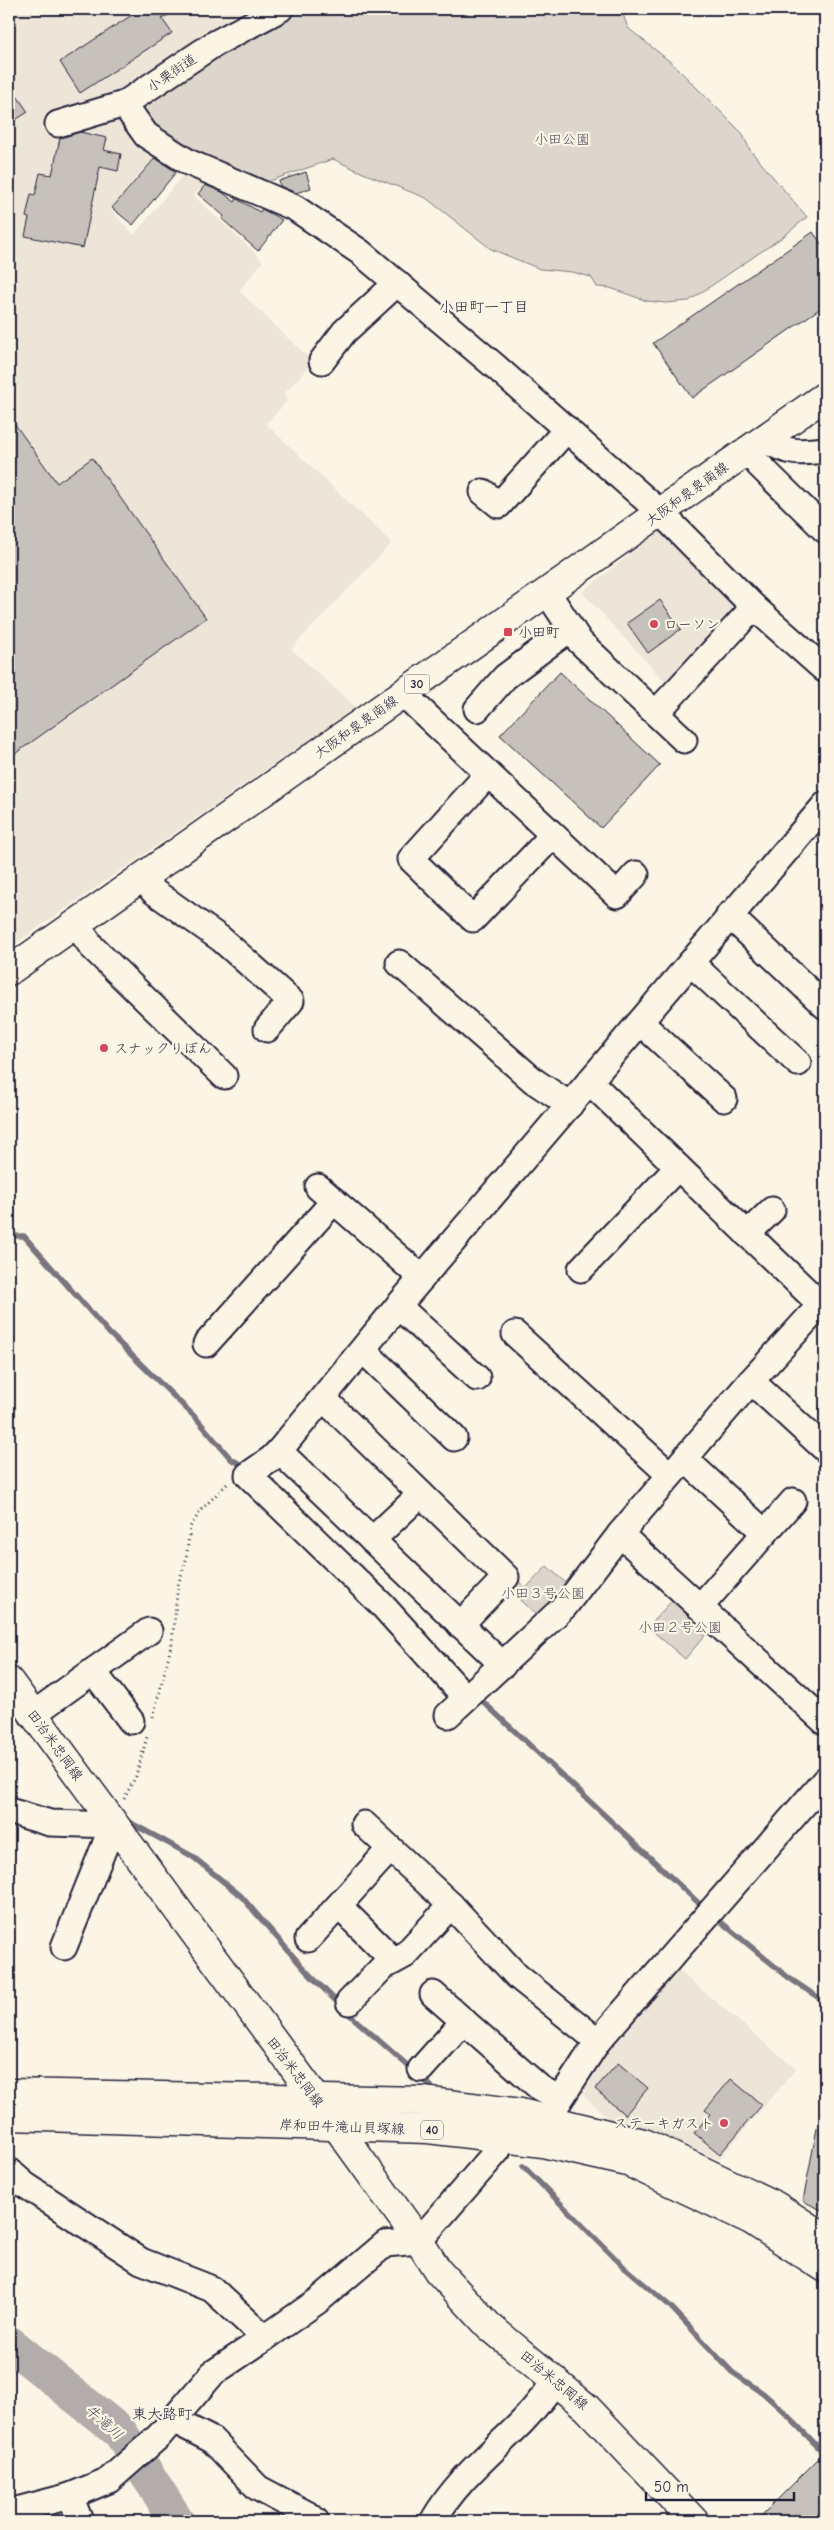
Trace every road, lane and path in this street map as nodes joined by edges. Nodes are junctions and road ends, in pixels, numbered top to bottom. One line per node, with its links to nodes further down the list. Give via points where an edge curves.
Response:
1 (280, 9): 2 (street, 小栗街道, via 214,44)
2 (124, 104): 3 (street, 小栗街道); 4 (street, via 146,136 188,162 295,208 360,252)
3 (58, 124)
4 (397, 283): 5 (street, via 344,332); 7 (street)
5 (322, 361)
6 (825, 396): 8 (main road, 大阪和泉泉南線 / 30)
7 (567, 429): 10 (street, via 499,505); 11 (street)
8 (756, 445): 9 (street, via 796,453); 11 (main road, 大阪和泉泉南線 / 30); 12 (street, via 758,465)
9 (825, 450)
10 (483, 492)
11 (661, 513): 13 (main road, 大阪和泉泉南線 / 30); 14 (street)
12 (821, 536)
13 (547, 592): 15 (street); 17 (main road, 大阪和泉泉南線 / 30)
14 (754, 607): 16 (street); 19 (street)
15 (571, 628): 18 (street, via 505,677); 19 (street, via 580,642)
16 (825, 670)
17 (404, 692): 21 (street); 25 (main road, 大阪和泉泉南線 / 30)
18 (476, 709)
19 (656, 713): 20 (street)
20 (684, 740)
21 (488, 774): 23 (street); 23 (street, via 411,859 473,920)
22 (825, 805): 26 (street)
23 (553, 835): 24 (street, via 617,895)
24 (636, 874)
25 (143, 877): 27 (main road, 大阪和泉泉南線 / 30); 33 (street, via 153,891 226,933 291,1002)
26 (729, 915): 29 (street); 31 (street)
27 (76, 924): 30 (main road, 大阪和泉泉南線 / 30); 35 (street, via 92,947)
28 (399, 963): 38 (street, via 534,1081)
29 (691, 963): 32 (street); 34 (street, via 759,1040)
30 (9, 971)
31 (825, 1006)
32 (641, 1023): 36 (street); 37 (street)
33 (267, 1029)
34 (798, 1063)
35 (224, 1076)
36 (590, 1082): 38 (street); 39 (street)
37 (724, 1099)
38 (570, 1105): 43 (street)
39 (678, 1167): 41 (street); 42 (street, via 604,1231)
40 (772, 1210): 41 (street)
41 (748, 1234): 44 (street)
42 (581, 1269)
43 (422, 1278): 45 (street); 47 (street, via 326,1194 216,1316)
44 (823, 1302): 50 (street)
45 (398, 1306): 48 (street); 49 (street)
46 (515, 1334): 55 (street, via 534,1365 601,1425)
47 (206, 1344)
48 (363, 1350): 51 (street); 52 (street)
49 (477, 1378)
50 (751, 1381): 53 (street); 55 (street)
51 (322, 1398): 54 (street); 57 (street)
52 (454, 1438)
53 (822, 1440)
54 (279, 1451): 56 (street); 61 (street)
55 (678, 1467): 59 (street); 60 (street)
56 (251, 1472): 68 (street, via 366,1599); 72 (path, via 230,1480 202,1509 190,1527 186,1560 178,1585 172,1643)
57 (420, 1494): 61 (street); 63 (street, via 506,1577)
58 (793, 1501): 59 (street)
59 (765, 1533): 62 (street)
60 (620, 1534): 62 (street); 65 (street, via 565,1606)
61 (372, 1540): 63 (street)
62 (700, 1607): 71 (street)
63 (460, 1625): 65 (street)
64 (148, 1630): 66 (street)
65 (502, 1665): 68 (street)
66 (93, 1671): 69 (street); 72 (street)
67 (9, 1681): 69 (main road, 田治米忠岡線)
68 (471, 1693): 70 (street)
69 (32, 1715): 76 (main road, 田治米忠岡線)
70 (448, 1715)
71 (825, 1722)
72 (145, 1723): 76 (path, via 136,1776)
73 (825, 1780): 86 (street)
74 (9, 1812): 76 (street, via 50,1823)
75 (364, 1824): 77 (street)
76 (112, 1825): 81 (street); 89 (main road, 田治米忠岡線)
77 (390, 1849): 78 (street); 79 (street)
78 (451, 1905): 82 (street, via 405,1955); 86 (street, via 517,1976)
79 (338, 1906): 80 (street); 82 (street)
80 (308, 1939)
81 (64, 1947)
82 (393, 1960): 84 (street)
83 (433, 1994): 85 (street)
84 (348, 2002)
85 (464, 2021): 87 (street); 91 (street, via 540,2088)
86 (598, 2041): 91 (street)
87 (421, 2069)
88 (9, 2093): 89 (main road, 岸和田牛滝山貝塚線 / 40)
89 (316, 2098): 91 (main road, 岸和田牛滝山貝塚線 / 40, via 423,2102 522,2112); 92 (main road, 田治米忠岡線)
90 (9, 2116): 92 (main road, 岸和田牛滝山貝塚線 / 40)
91 (550, 2120): 92 (main road, 岸和田牛滝山貝塚線 / 40, via 428,2129); 95 (main road, 岸和田牛滝山貝塚線 / 40, via 644,2143 776,2206); 97 (main road, 岸和田牛滝山貝塚線 / 40, via 628,2162 751,2220)
92 (334, 2125): 96 (main road, 田治米忠岡線)
93 (498, 2150): 96 (street)
94 (9, 2171): 98 (street, via 25,2185 142,2261 212,2289)
95 (825, 2238)
96 (419, 2241): 98 (street, via 385,2244 319,2300); 99 (main road, 田治米忠岡線, via 438,2271 489,2326)
97 (825, 2268)
98 (265, 2338): 100 (street, via 214,2373)
99 (555, 2382): 105 (street, via 522,2422 467,2475); 106 (main road, 田治米忠岡線, via 587,2408)
100 (166, 2428): 101 (street, via 109,2480); 104 (street, via 212,2440 258,2488)
101 (70, 2496): 102 (street); 103 (street)
102 (9, 2512)
103 (80, 2521)
104 (316, 2521)
105 (433, 2521)
106 (694, 2521)

